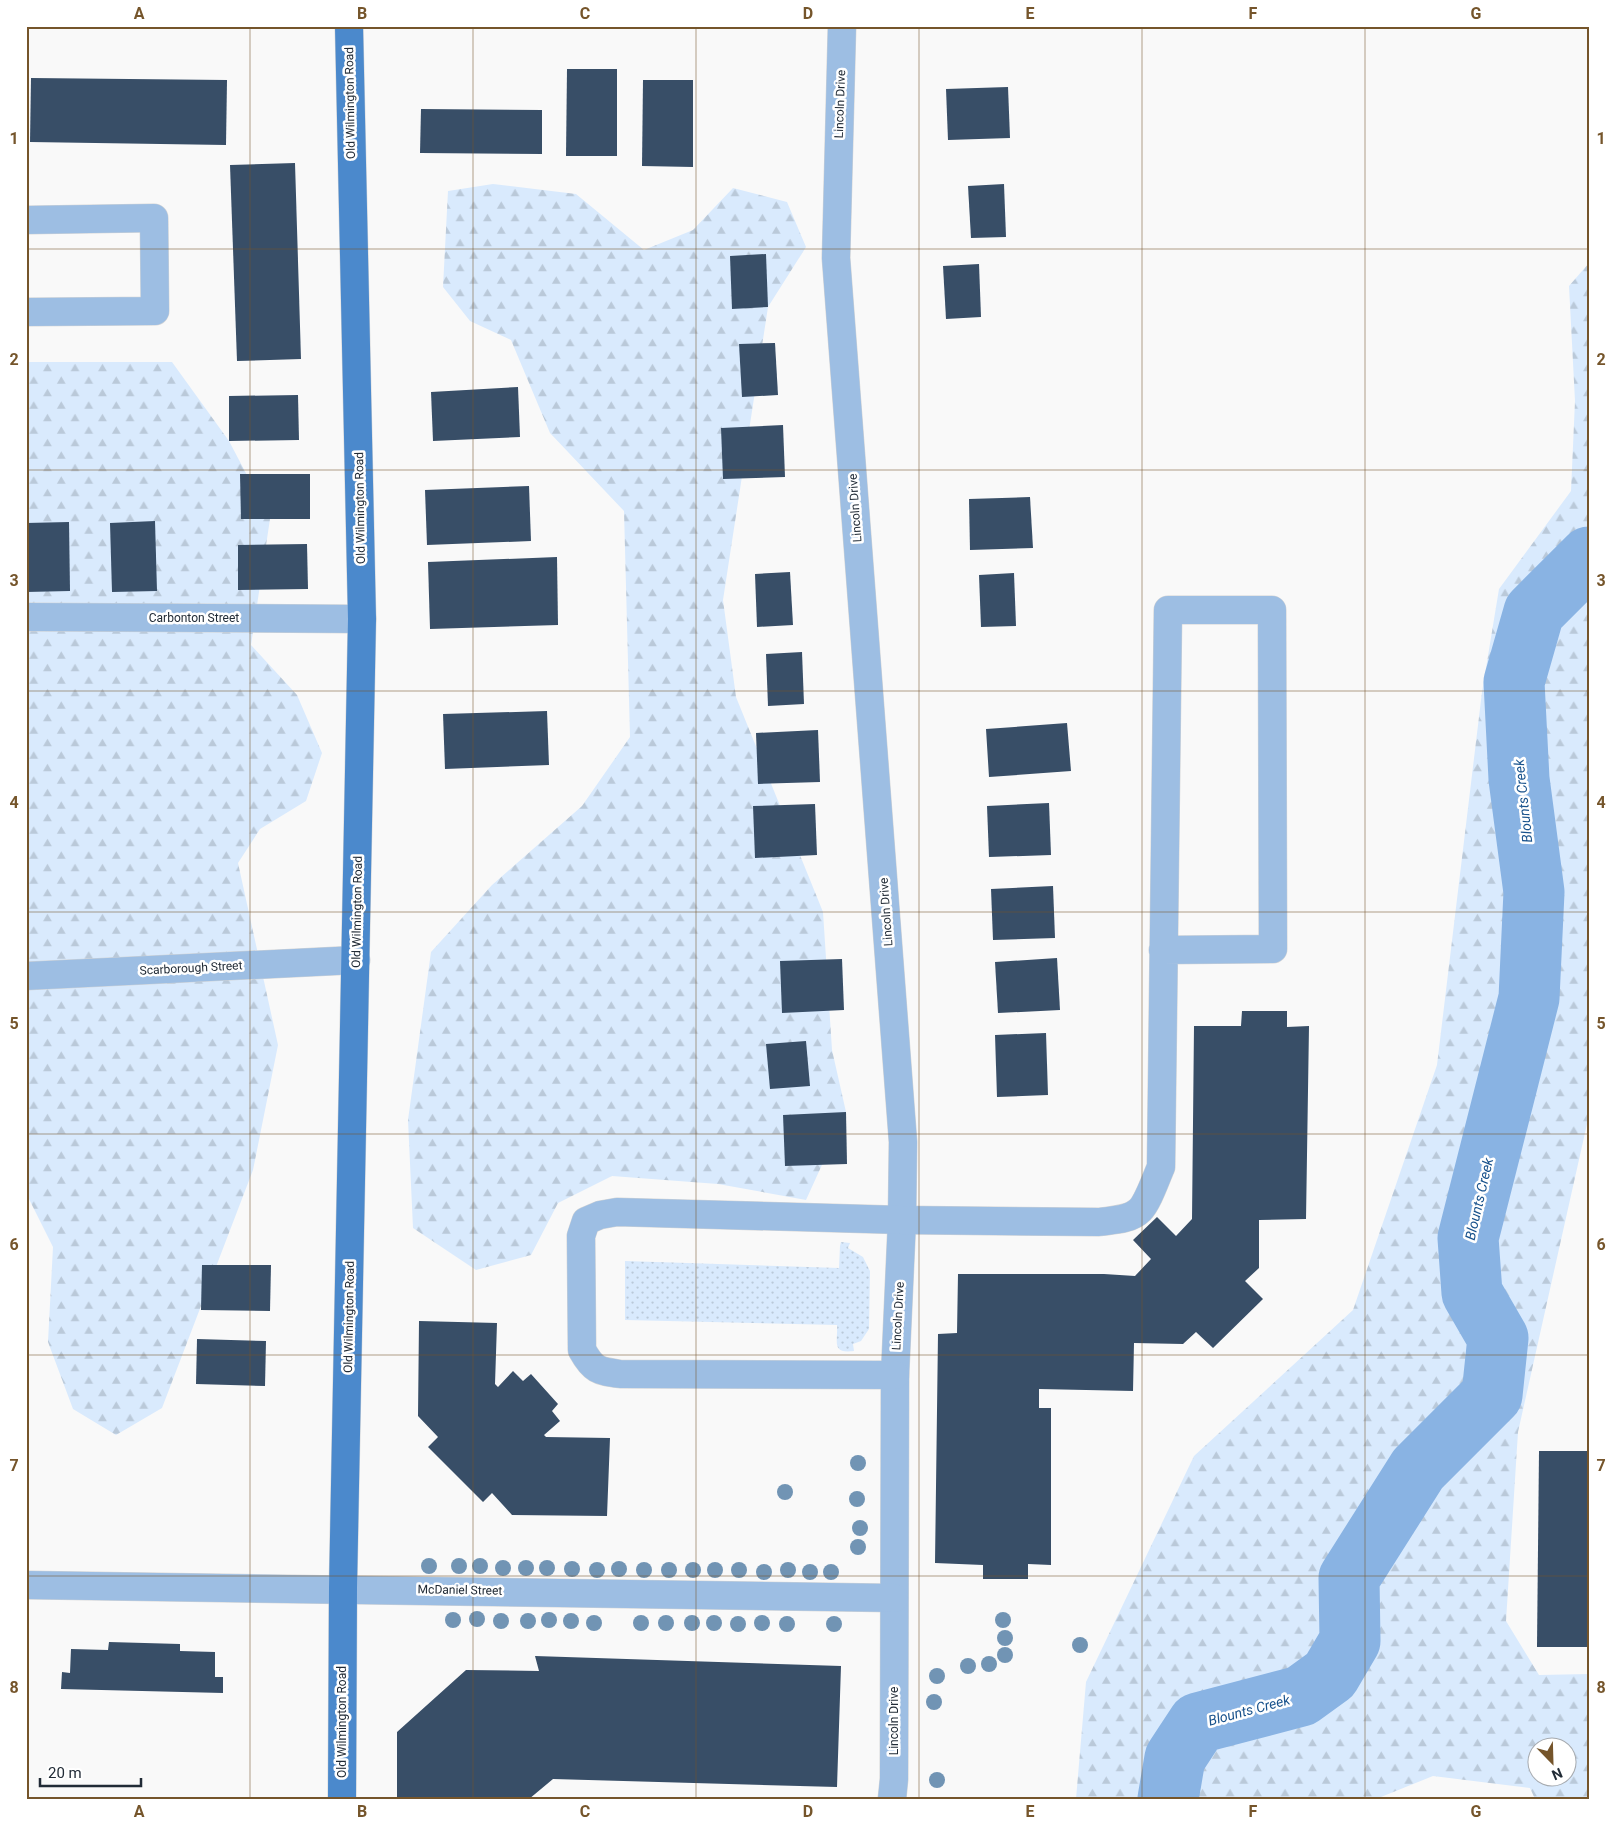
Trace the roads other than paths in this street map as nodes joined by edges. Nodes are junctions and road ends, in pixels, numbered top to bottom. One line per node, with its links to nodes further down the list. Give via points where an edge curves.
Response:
1 (349, 26): 6 (main road, Old Wilmington Road)
2 (842, 26): 10 (street, Lincoln Drive, via 836,258 903,1142)
3 (26, 220): 4 (street, via 154,218 154,311)
4 (26, 312)
5 (26, 617): 6 (street, Carbonton Street)
6 (362, 619): 8 (main road, Old Wilmington Road)
7 (1163, 950): 7 (street, via 1168,610 1272,610 1273,949); 10 (street, via 1160,1167 1140,1210 1124,1219 1100,1222)
8 (356, 960): 9 (street, Scarborough Street); 13 (main road, Old Wilmington Road)
9 (26, 976)
10 (902, 1220): 11 (street, Lincoln Drive); 11 (street, via 617,1212 586,1221 581,1236 582,1350 590,1364 604,1372)
11 (895, 1375): 14 (street, Lincoln Drive)
12 (26, 1585): 13 (street, McDaniel Street)
13 (344, 1588): 14 (street, McDaniel Street); 15 (main road, Old Wilmington Road)
14 (894, 1598): 16 (street, Lincoln Drive)
15 (342, 1799)
16 (892, 1799)

